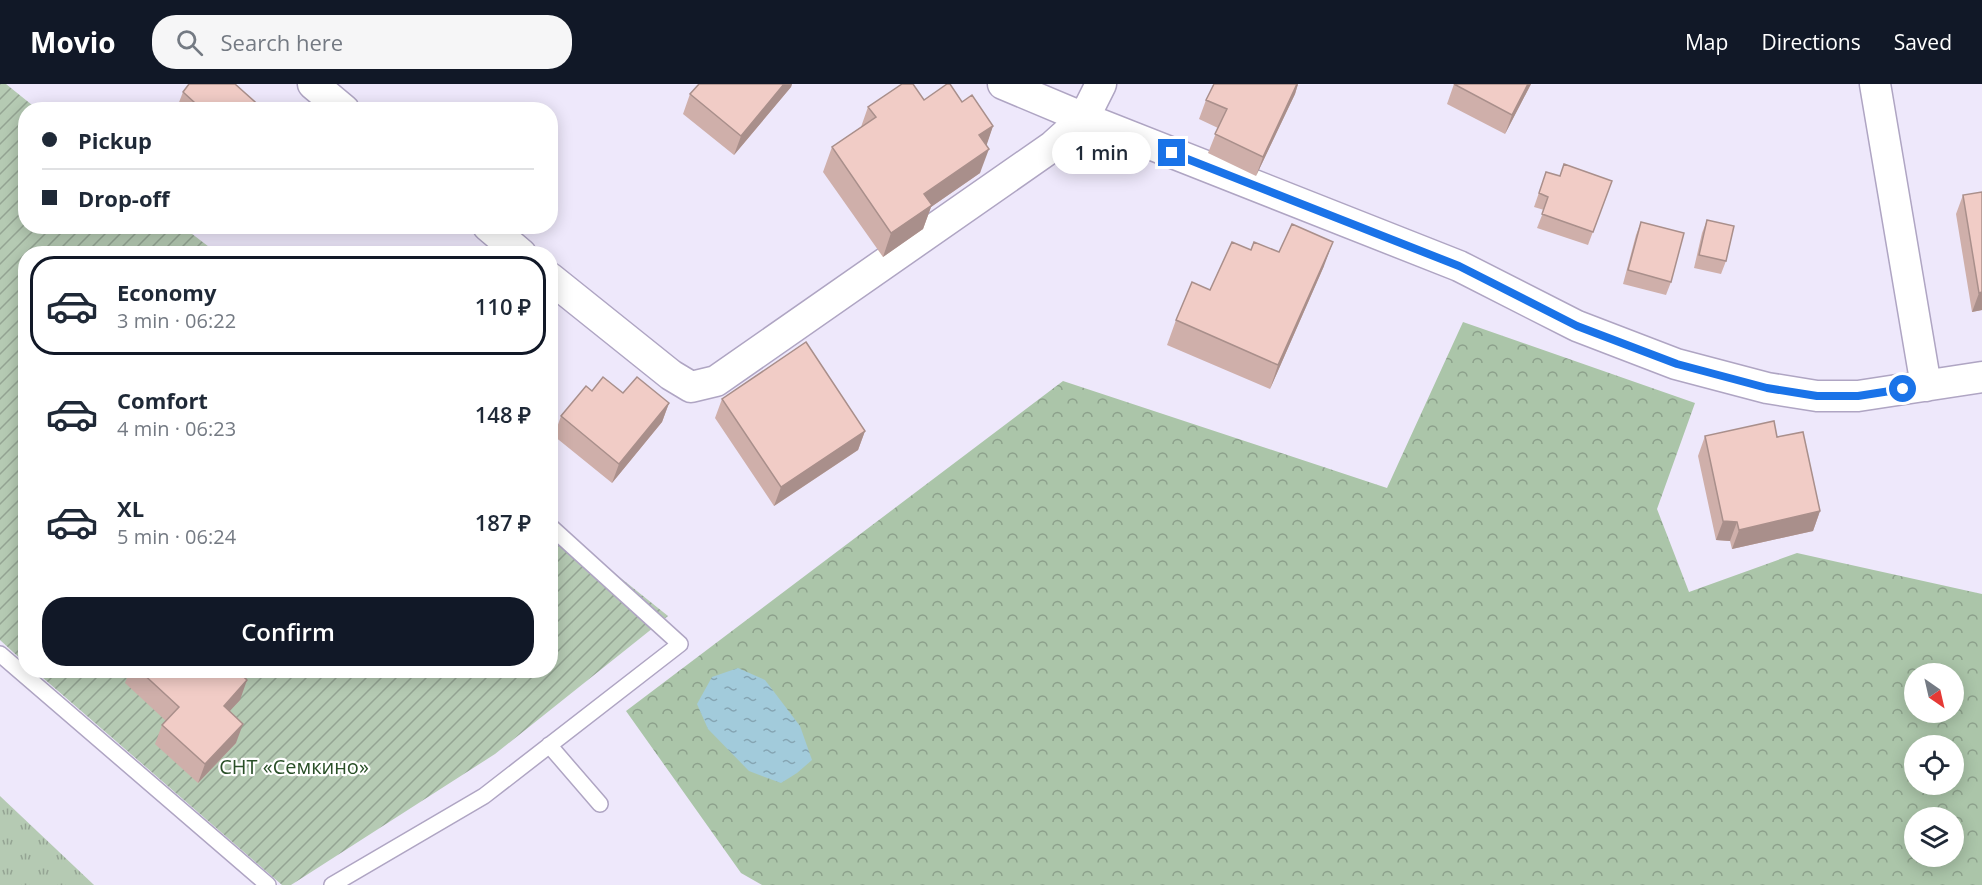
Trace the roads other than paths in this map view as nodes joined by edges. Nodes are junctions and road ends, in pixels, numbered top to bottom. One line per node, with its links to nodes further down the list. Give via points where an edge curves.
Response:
1 (313, 84): 5 (street)
2 (1003, 84): 6 (street)
3 (1101, 84): 6 (street)
4 (1875, 84): 11 (street)
5 (334, 102)
6 (1084, 118): 9 (street, via 1053,146 716,381 691,387 671,375); 11 (street, via 1459,266 1577,326 1677,364 1767,388 1817,396 1858,396)
7 (497, 234): 8 (street)
8 (512, 246)
9 (558, 284)
10 (1982, 377): 11 (street)
11 (1926, 386)
12 (558, 533): 16 (lane, via 680,644)
13 (0, 654): 14 (lane)
14 (18, 670)
15 (28, 678): 18 (lane)
16 (549, 745): 17 (lane); 19 (lane, via 484,796)
17 (600, 804)
18 (268, 885)
19 (332, 885)

